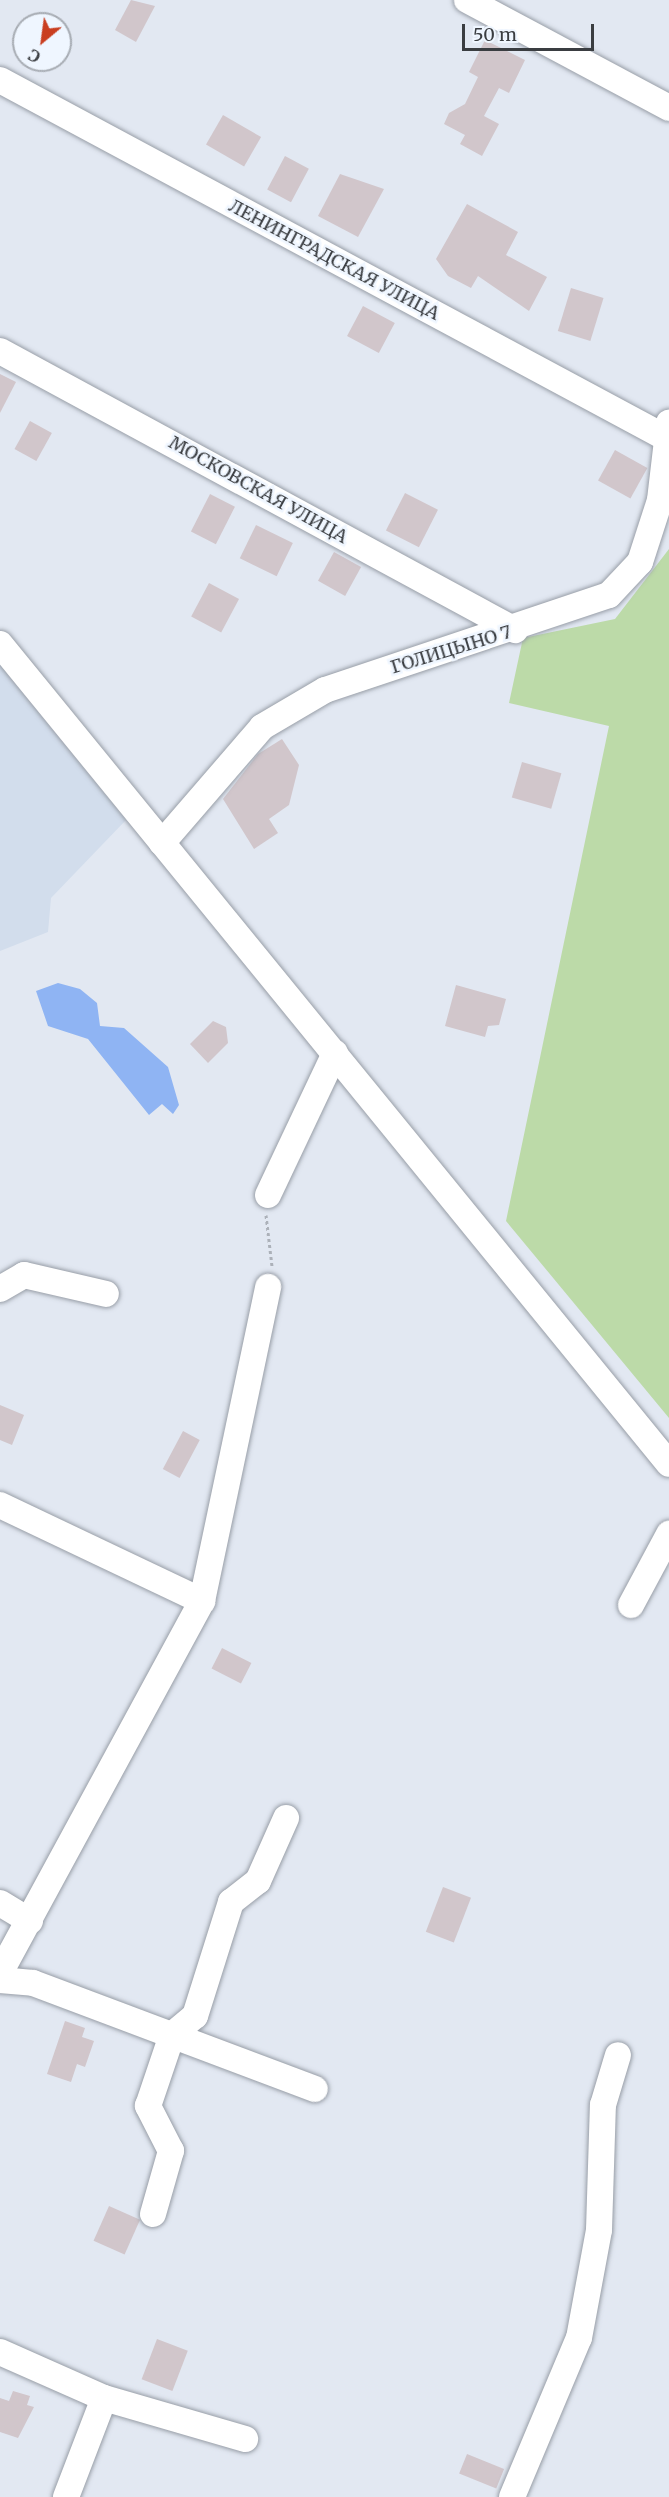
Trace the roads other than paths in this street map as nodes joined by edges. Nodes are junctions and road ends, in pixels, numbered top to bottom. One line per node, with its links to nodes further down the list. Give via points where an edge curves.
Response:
1 (467, 0): 3 (street)
2 (0, 80): 6 (street, ЛЕНИНГРАДСКАЯ УЛИЦА)
3 (669, 108)
4 (0, 351): 7 (street, МОСКОВСКАЯ УЛИЦА)
5 (669, 421): 6 (street, ГОЛИЦЫНО 7)
6 (668, 439): 7 (street, ГОЛИЦЫНО 7, via 660,500 640,562 609,596)
7 (515, 630): 9 (street, ГОЛИЦЫНО 7, via 324,690 262,727)
8 (0, 644): 9 (street)
9 (162, 843): 10 (street)
10 (335, 1053): 11 (street); 15 (street)
11 (268, 1196)
12 (268, 1287): 18 (street)
13 (0, 1289): 14 (street, via 24,1275)
14 (106, 1294)
15 (669, 1464)
16 (0, 1505): 18 (street)
17 (669, 1534): 19 (street)
18 (202, 1600): 22 (street)
19 (631, 1605)
20 (286, 1818): 25 (street, via 258,1881 231,1902 195,2016)
21 (0, 1903): 22 (street)
22 (30, 1921): 23 (street)
23 (0, 1973)
24 (0, 1980): 25 (street, via 33,1983)
25 (172, 2035): 27 (street); 28 (street, via 148,2106 171,2151)
26 (618, 2055): 33 (street, via 603,2105 599,2230 579,2338)
27 (315, 2089)
28 (153, 2214)
29 (0, 2352): 30 (street)
30 (105, 2398): 31 (street); 32 (street)
31 (245, 2439)
32 (66, 2497)
33 (512, 2497)

